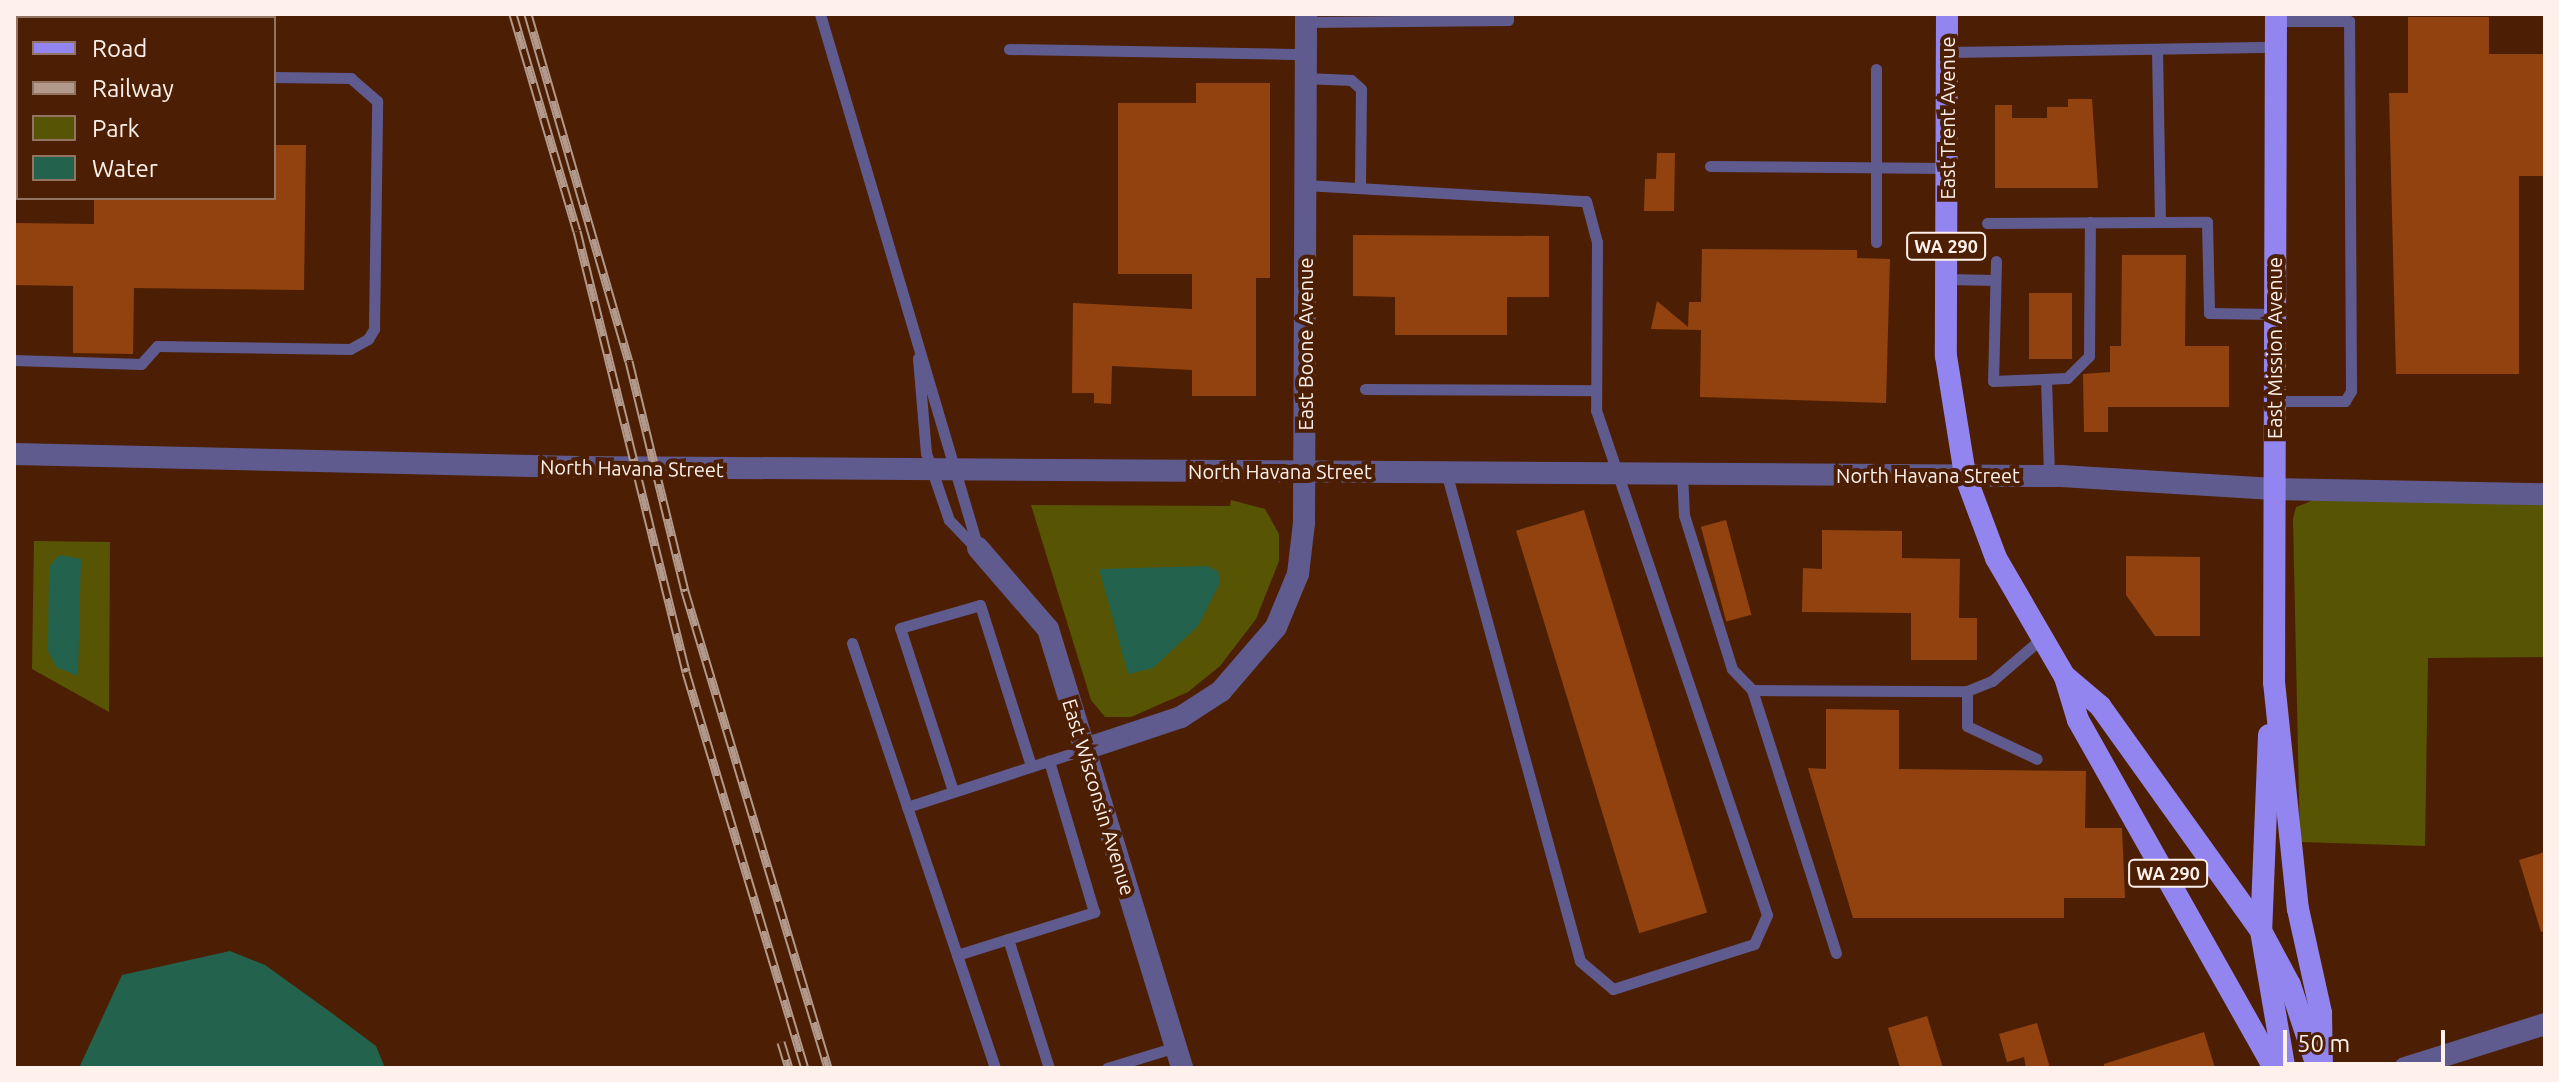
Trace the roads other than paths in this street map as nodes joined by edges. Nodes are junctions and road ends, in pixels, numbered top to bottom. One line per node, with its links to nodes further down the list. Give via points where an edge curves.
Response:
1 (820, 14): 28 (lane)
2 (1508, 14): 5 (lane, via 1508,20)
3 (1947, 14): 10 (main road, East Trent Avenue / WA 290)
4 (2349, 17): 6 (lane); 33 (lane, via 2351,391 2345,401)
5 (1306, 18): 11 (street, East Boone Avenue)
6 (2276, 18): 7 (main road, East Mission Avenue)
7 (2276, 47): 9 (lane); 27 (main road, East Mission Avenue)
8 (1009, 49): 11 (lane)
9 (2157, 49): 10 (lane); 21 (lane)
10 (1947, 52): 17 (main road, East Trent Avenue / WA 290)
11 (1305, 54): 14 (street, East Boone Avenue)
12 (1876, 69): 16 (lane)
13 (276, 77): 29 (lane, via 351,78 377,101 374,329 368,339 350,349 157,346 141,364)
14 (1305, 78): 18 (street, East Boone Avenue); 19 (lane, via 1351,80 1361,89)
15 (1710, 166): 16 (lane)
16 (1876, 168): 17 (lane); 23 (lane)
17 (1947, 168): 25 (main road, East Trent Avenue / WA 290)
18 (1305, 185): 19 (lane); 35 (street, East Boone Avenue)
19 (1360, 186): 32 (lane, via 1586,201 1597,242)
20 (2090, 222): 21 (lane); 22 (lane); 30 (lane, via 2089,356 2067,378)
21 (2160, 222): 27 (lane, via 2207,222 2209,313)
22 (1987, 223)
23 (1876, 242)
24 (1996, 261): 26 (lane)
25 (1946, 279): 26 (lane); 39 (main road, East Trent Avenue / WA 290, via 1947,388)
26 (1995, 280): 30 (lane, via 1993,381)
27 (2274, 314): 33 (main road, East Mission Avenue)
28 (913, 326): 43 (lane); 43 (lane, via 926,453 949,520)
29 (14, 360)
30 (2046, 379): 40 (lane)
31 (1365, 389): 32 (lane)
32 (1594, 390): 37 (lane)
33 (2274, 401): 41 (main road, East Mission Avenue)
34 (14, 454): 35 (street, North Havana Street, via 485,466)
35 (1305, 471): 36 (street, North Havana Street); 50 (street, East Boone Avenue, via 1298,574 1261,651 1202,705)
36 (1446, 472): 37 (street, North Havana Street); 37 (lane, via 1580,961 1613,989 1754,944 1767,915)
37 (1616, 473): 38 (street, North Havana Street)
38 (1682, 473): 39 (street, North Havana Street); 48 (lane, via 1684,515 1732,669)
39 (1965, 475): 40 (street, North Havana Street); 44 (main road, East Trent Avenue / WA 290, via 1996,558)
40 (2049, 476): 41 (street, North Havana Street)
41 (2274, 489): 42 (street, North Havana Street); 47 (main road, East Mission Avenue)
42 (2545, 494)
43 (978, 548): 50 (street, East Wisconsin Avenue, via 1044,620)
44 (2042, 638): 46 (main road, East Trent Avenue / WA 290); 49 (lane, via 1992,681)
45 (852, 643): 55 (lane)
46 (2065, 677): 56 (main road, East Trent Avenue / WA 290, via 2100,706); 65 (main road, East Trent Avenue / WA 290, via 2078,720)
47 (2274, 682): 56 (main road, East Mission Avenue); 67 (main road, East Mission Avenue, via 2298,909 2321,1013)
48 (1752, 690): 49 (lane); 58 (lane)
49 (1967, 691): 51 (lane, via 1967,726)
50 (1085, 749): 52 (lane); 61 (street, East Wisconsin Avenue)
51 (2037, 759)
52 (1049, 761): 53 (lane); 57 (lane, via 1094,912)
53 (1031, 766): 54 (lane); 54 (lane, via 980,605 900,628)
54 (953, 791): 55 (lane)
55 (907, 807): 59 (lane)
56 (2261, 931): 66 (main road, East Mission Avenue); 67 (main road, East Trent Avenue / WA 290, via 2290,985)
57 (1008, 939): 59 (lane); 63 (lane)
58 (1836, 953)
59 (957, 955): 62 (lane)
60 (2545, 1024): 68 (street)
61 (1179, 1057): 64 (lane)
62 (995, 1068)
63 (1049, 1068)
64 (1107, 1068)
65 (2274, 1068)
66 (2284, 1068)
67 (2320, 1068)
68 (2405, 1068)

